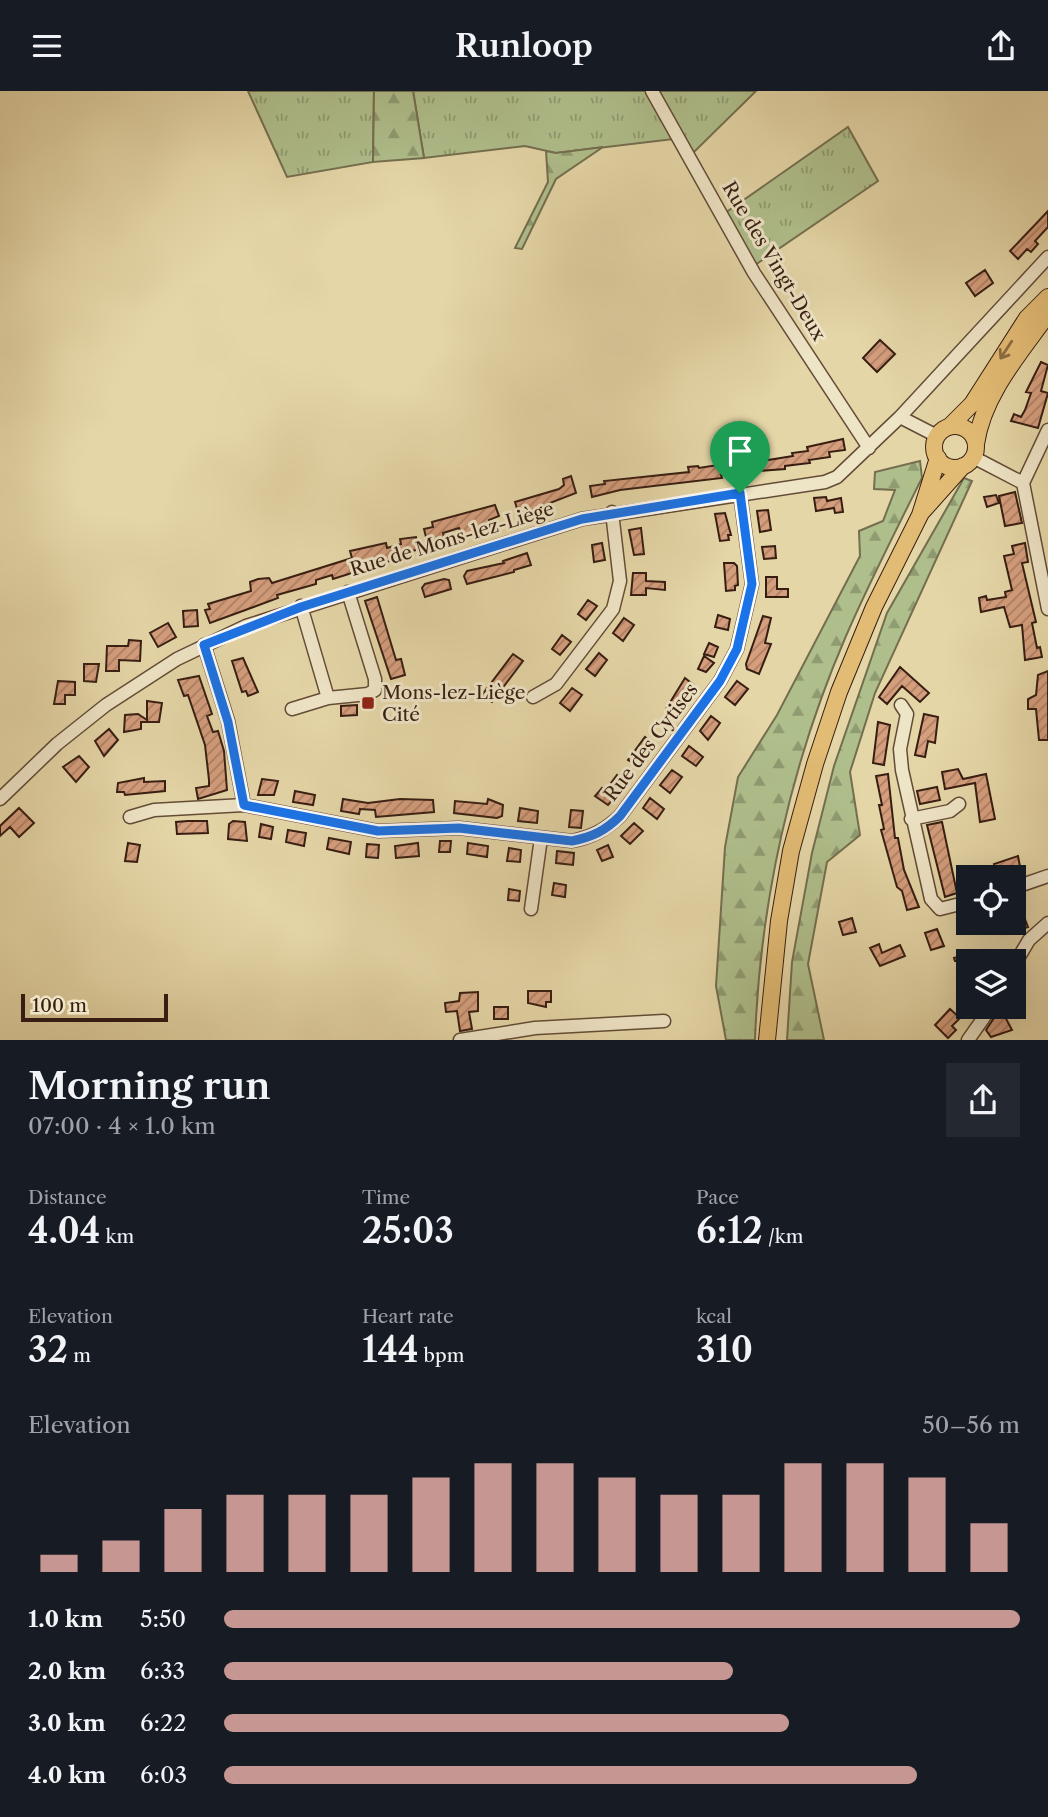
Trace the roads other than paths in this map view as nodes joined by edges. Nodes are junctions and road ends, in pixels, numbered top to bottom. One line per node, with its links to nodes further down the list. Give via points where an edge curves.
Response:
1 (652, 91): 8 (street, Rue des Vingt-Deux, via 754,273)
2 (1048, 257): 5 (street, Rue de Mons-lez-Liège)
3 (1048, 297): 7 (main road, one-way to 7, via 1027,318 972,404)
4 (1048, 314): 9 (main road, via 995,392)
5 (900, 417): 7 (street); 8 (street, Rue de Mons-lez-Liège)
6 (1048, 430): 11 (street)
7 (943, 432): 9 (main road, via 967,430); 10 (main road, via 934,447)
8 (869, 447): 12 (street, Rue de Mons-lez-Liège, via 846,470 825,482)
9 (971, 456): 10 (main road, via 946,466); 11 (street); 14 (main road)
10 (938, 458): 14 (main road)
11 (1023, 483): 17 (street)
12 (740, 493): 13 (street, Rue de Mons-lez-Liège); 28 (street, Rue des Cytises, via 752,584 731,666 607,829 572,841)
13 (612, 512): 15 (street, Rue de Mons-lez-Liège); 19 (street, via 620,581 613,610 556,684)
14 (920, 515): 39 (main road, via 874,607 816,764 791,851)
15 (348, 592): 16 (street, Rue de Mons-lez-Liège); 20 (street, via 375,679 374,690)
16 (301, 607): 18 (street, Rue de Mons-lez-Liège); 20 (street)
17 (1048, 609)
18 (204, 645): 23 (street, Rue de Mons-lez-Liège, via 106,705); 25 (street, via 228,722)
19 (533, 697)
20 (328, 698): 22 (street)
21 (901, 705): 27 (street, via 907,714 901,763)
22 (292, 709)
23 (0, 799)
24 (959, 804): 27 (street, via 950,811)
25 (244, 805): 26 (street, Rue des Cytises, via 154,810); 28 (street, Rue des Cytises, via 378,831 459,828)
26 (130, 817)
27 (911, 819): 31 (street, via 933,903 944,909)
28 (541, 838): 32 (street)
29 (1048, 876): 30 (street)
30 (1026, 884)
31 (956, 906)
32 (531, 909)
33 (1048, 923): 34 (street)
34 (1024, 949)
35 (983, 1019): 40 (street)
36 (664, 1021): 37 (street)
37 (521, 1035): 38 (street)
38 (460, 1040)
39 (767, 1040)
40 (968, 1040)

